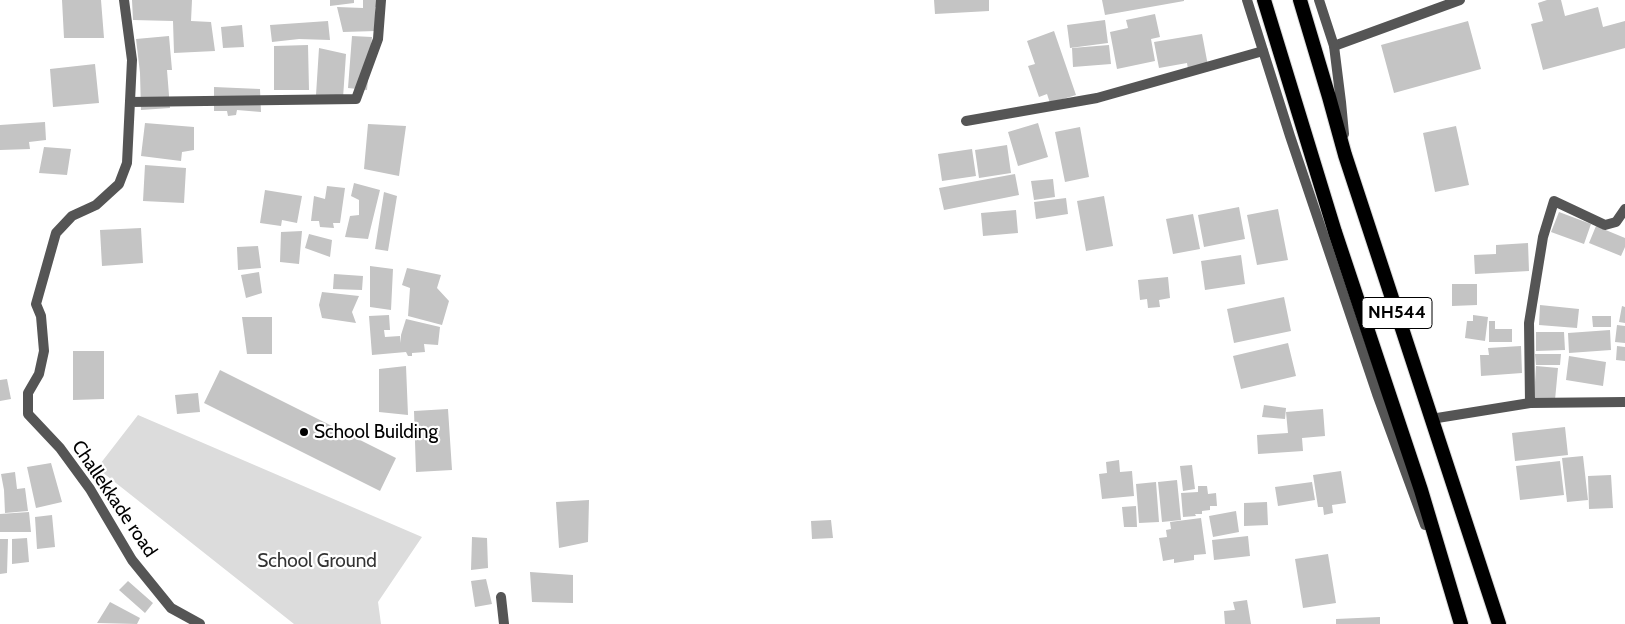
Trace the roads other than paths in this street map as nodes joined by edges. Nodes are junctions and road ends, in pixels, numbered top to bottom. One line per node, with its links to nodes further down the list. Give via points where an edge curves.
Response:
1 (124, 0): 10 (street, Challekkade road, via 132,60)
2 (381, 0): 10 (street, via 378,39 356,99)
3 (1247, 0): 9 (street)
4 (1264, 0): 18 (highway, NH544, via 1335,232 1422,490)
5 (1300, 0): 12 (highway, NH544)
6 (1319, 0): 8 (street)
7 (1460, 0): 8 (street)
8 (1334, 46): 12 (street)
9 (1263, 50): 11 (street, via 1097,98); 18 (street, via 1377,394)
10 (130, 102): 19 (street, Challekkade road, via 128,163 119,184 96,205 72,216 56,233 36,304 41,316 44,351 39,374 28,393 28,414 60,448 90,489 132,560 165,601 171,608)
11 (966, 121)
12 (1345, 156): 16 (highway, NH544)
13 (1625, 209): 15 (street, via 1616,222 1605,225 1554,201 1543,237 1528,323)
14 (1625, 402): 15 (street)
15 (1530, 403): 16 (street)
16 (1431, 419): 21 (highway, NH544)
17 (501, 597): 20 (street)
18 (1461, 623)
19 (200, 624)
20 (504, 624)
21 (1499, 624)

